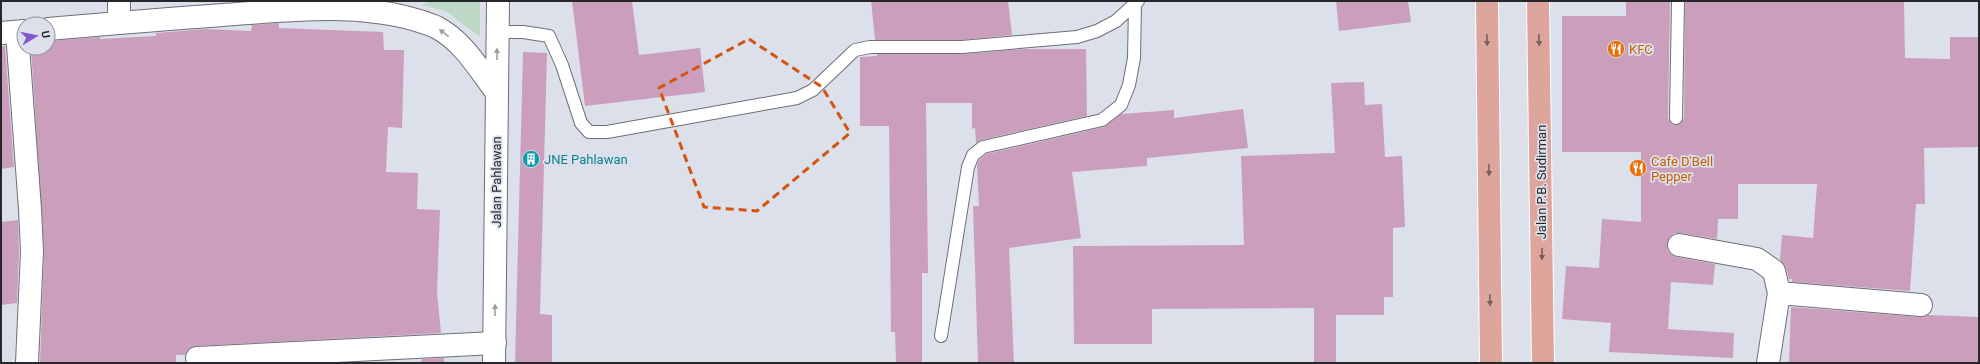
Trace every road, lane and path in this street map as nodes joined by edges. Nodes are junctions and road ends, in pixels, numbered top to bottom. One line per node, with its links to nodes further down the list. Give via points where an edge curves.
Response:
1 (119, 1): 8 (street)
2 (498, 1): 11 (street, Jalan Pahlawan)
3 (1487, 1): 21 (main road, one-way to 21)
4 (1538, 1): 22 (main road, Jalan P.B. Sudirman, one-way to 22)
5 (1678, 1): 13 (lane)
6 (1137, 3): 11 (lane, via 1116,21 1097,31 1077,37 962,47 870,46 855,50 813,90 797,98 607,132 589,132 581,124 562,65 549,36); 17 (lane, via 1134,58 1129,85 1121,105 1102,120 983,147 973,155 968,167)
7 (342, 4): 8 (street); 12 (street, one-way to 7, via 464,48 437,28 393,13)
8 (119, 23): 9 (street)
9 (56, 28)
10 (14, 32): 20 (street, via 32,251)
11 (497, 32): 12 (street, Jalan Pahlawan, one-way to 11)
12 (497, 93): 18 (street, Jalan Pahlawan, one-way to 12)
13 (1676, 118)
14 (1679, 245): 15 (street, via 1757,259 1774,271)
15 (1779, 293): 16 (street); 23 (street)
16 (1921, 305)
17 (941, 336)
18 (495, 353): 19 (street)
19 (197, 358)
20 (27, 363)
21 (1491, 363)
22 (1543, 363)
23 (1768, 363)

